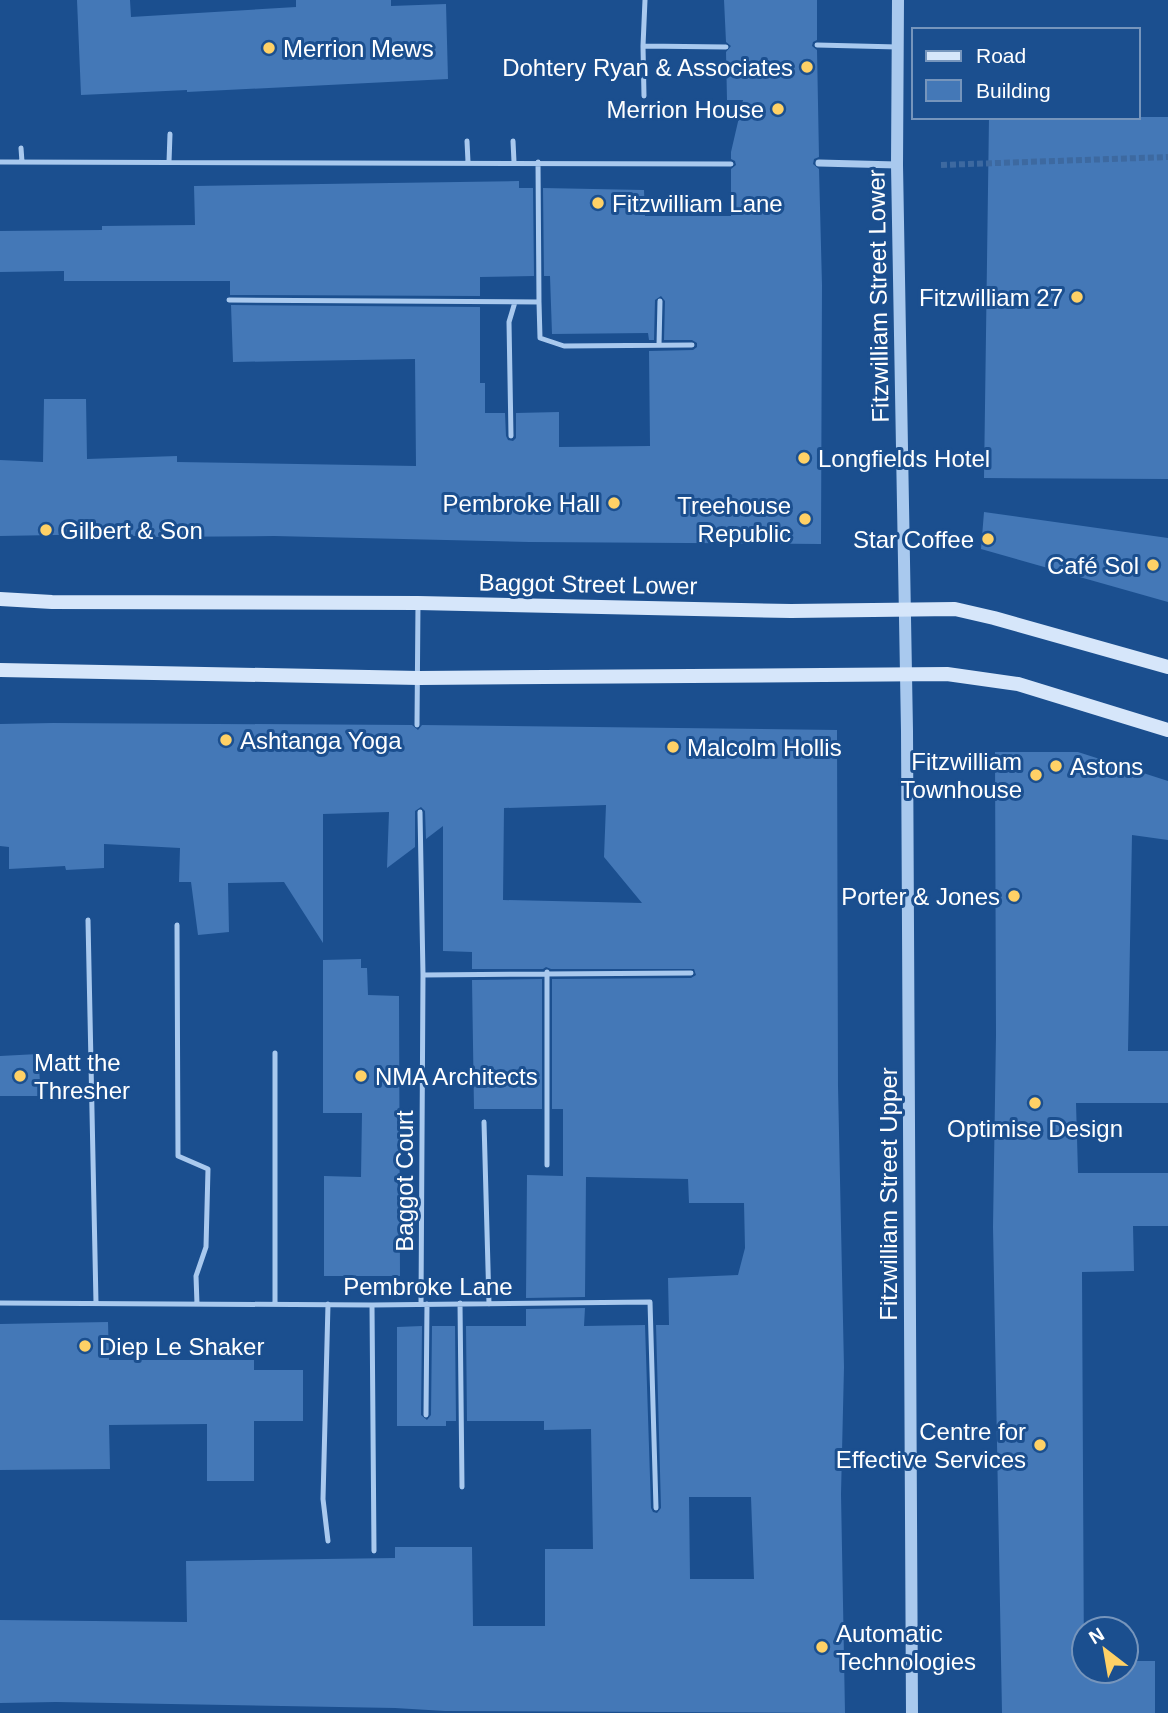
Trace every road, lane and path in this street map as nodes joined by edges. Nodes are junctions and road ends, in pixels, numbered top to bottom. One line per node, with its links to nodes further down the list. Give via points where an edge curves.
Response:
1 (645, 0): 3 (lane)
2 (898, 0): 6 (street, Fitzwilliam Street Lower)
3 (643, 46): 5 (lane); 7 (lane)
4 (817, 46): 6 (lane)
5 (726, 47)
6 (898, 47): 20 (street, Fitzwilliam Street Lower)
7 (644, 96)
8 (170, 134): 14 (lane)
9 (467, 141): 15 (lane)
10 (513, 141): 16 (lane)
11 (21, 148): 13 (lane)
12 (0, 162): 13 (lane)
13 (22, 162): 14 (lane)
14 (169, 162): 15 (lane)
15 (468, 162): 16 (lane)
16 (514, 162): 17 (lane)
17 (538, 162): 19 (lane); 24 (lane)
18 (819, 163): 20 (street)
19 (731, 164)
20 (897, 166): 30 (street, Fitzwilliam Street Lower)
21 (229, 300): 23 (lane)
22 (660, 300): 25 (lane)
23 (515, 302): 24 (lane); 27 (lane, via 509,322)
24 (539, 302): 25 (lane, via 540,338 564,346)
25 (659, 345): 26 (lane)
26 (692, 345)
27 (511, 436)
28 (0, 599): 29 (main road, Baggot Street Lower)
29 (418, 603): 30 (main road, Baggot Street Lower); 34 (lane)
30 (905, 609): 31 (main road, Baggot Street Lower, via 955,609); 33 (street, Fitzwilliam Street Lower)
31 (1168, 667)
32 (0, 670): 34 (main road)
33 (905, 675): 34 (main road); 36 (main road, via 960,675 1018,684); 60 (street, Fitzwilliam Street Upper)
34 (419, 678): 35 (lane)
35 (418, 725)
36 (1168, 730)
37 (420, 812): 42 (lane, Baggot Court)
38 (88, 920): 47 (lane)
39 (177, 925): 50 (lane, via 178,1156 208,1169 206,1247 195,1276)
40 (547, 972): 41 (lane); 42 (lane); 45 (lane)
41 (691, 973)
42 (423, 975): 52 (lane, Baggot Court)
43 (275, 1053): 48 (lane)
44 (484, 1122): 53 (lane)
45 (547, 1165)
46 (0, 1303): 47 (lane, Pembroke Lane)
47 (96, 1303): 50 (lane, Pembroke Lane)
48 (275, 1303): 50 (lane, Pembroke Lane); 51 (lane, Pembroke Lane)
49 (460, 1303): 52 (lane, Pembroke Lane); 53 (lane, Pembroke Lane); 56 (lane)
50 (197, 1304)
51 (328, 1304): 54 (lane, Pembroke Lane); 58 (lane, via 323,1499)
52 (424, 1304): 54 (lane, Pembroke Lane); 55 (lane, Baggot Court)
53 (489, 1304): 57 (lane, Pembroke Lane, via 650,1302)
54 (372, 1305): 59 (lane)
55 (426, 1415)
56 (462, 1487)
57 (656, 1508)
58 (328, 1541)
59 (374, 1551)
60 (912, 1713)

